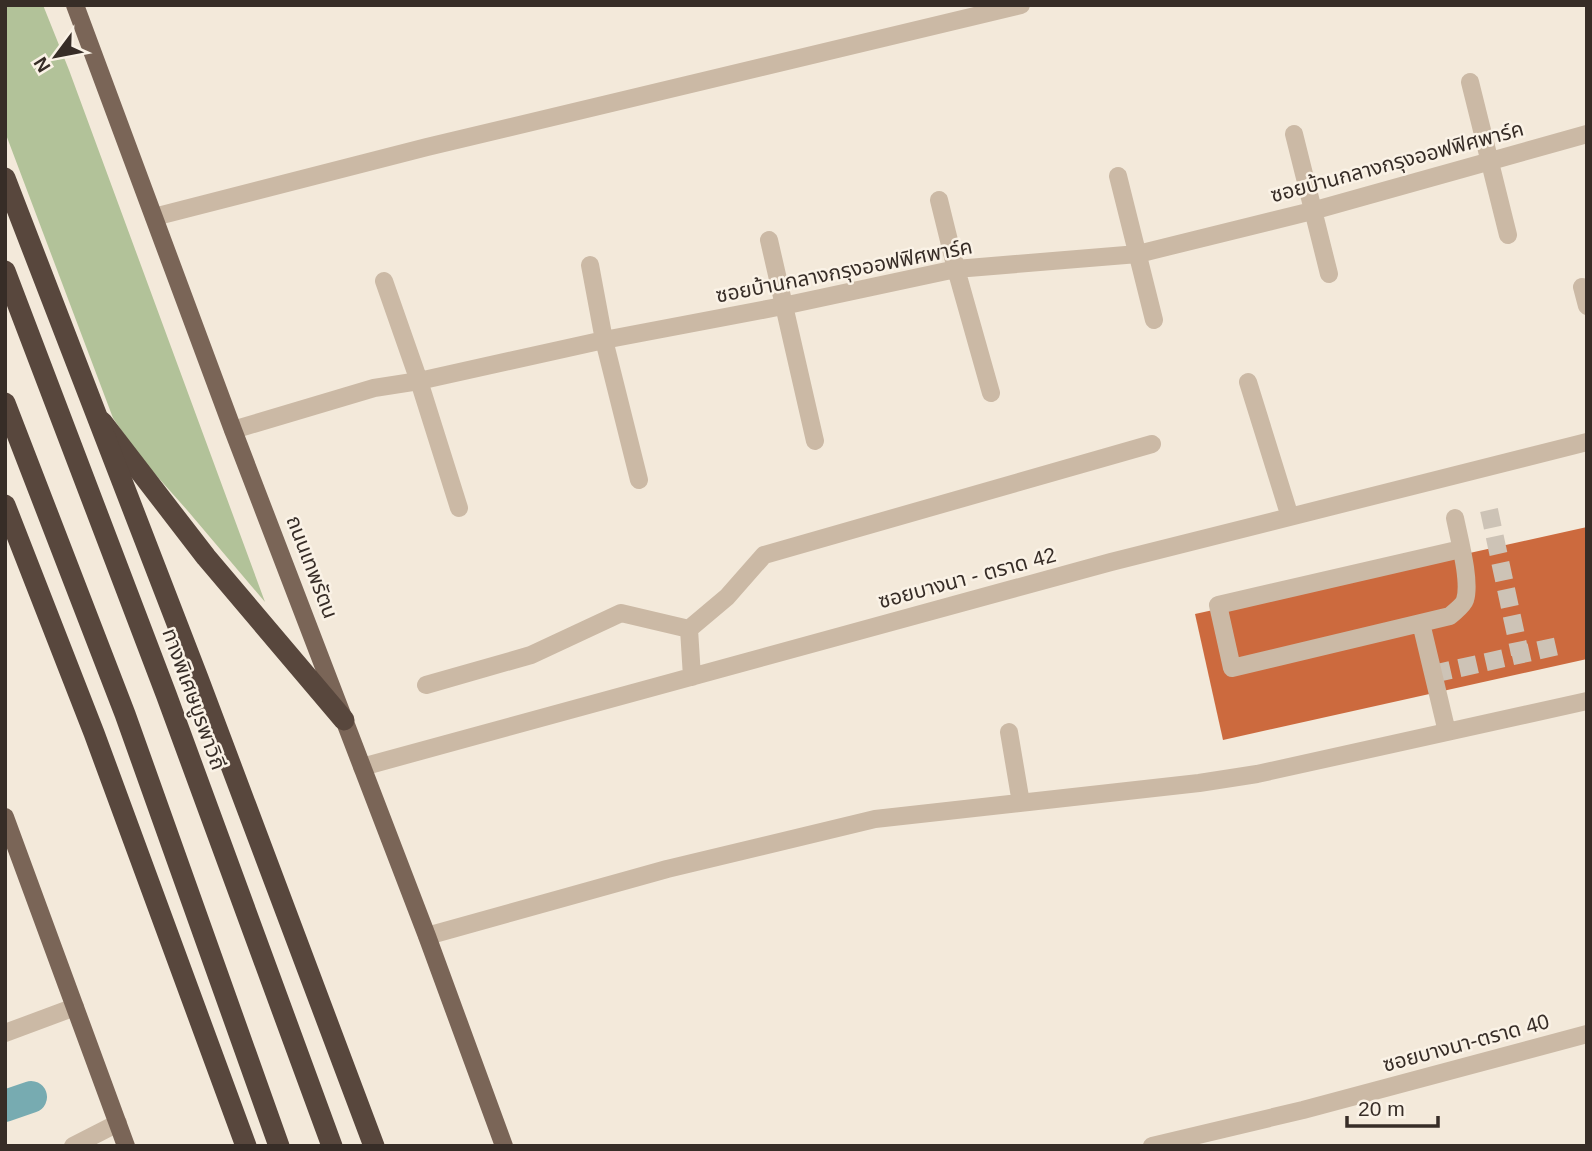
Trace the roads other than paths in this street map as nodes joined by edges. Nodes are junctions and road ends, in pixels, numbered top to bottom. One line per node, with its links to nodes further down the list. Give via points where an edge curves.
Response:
1 (75, 5): 12 (main road, ถนนเทพรัตน)
2 (1021, 5): 12 (street)
3 (1470, 82): 6 (street)
4 (1294, 134): 11 (street)
5 (1587, 134): 6 (street, ซอยบ้านกลางกรุงออฟฟิศพาร์ค)
6 (1490, 160): 11 (street, ซอยบ้านกลางกรุงออฟฟิศพาร์ค); 13 (street)
7 (5, 166): 30 (highway)
8 (1118, 176): 15 (street)
9 (5, 178): 62 (highway, bridge)
10 (939, 200): 17 (street)
11 (1312, 211): 15 (street, ซอยบ้านกลางกรุงออฟฟิศพาร์ค); 19 (street)
12 (154, 217): 31 (main road, ถนนเทพรัตน)
13 (1508, 235)
14 (769, 240): 22 (street)
15 (1138, 254): 17 (street, ซอยบ้านกลางกรุงออฟฟิศพาร์ค); 24 (street)
16 (590, 265): 25 (street)
17 (956, 269): 22 (street, ซอยบ้านกลางกรุงออฟฟิศพาร์ค); 28 (street)
18 (5, 271): 61 (highway, ทางพิเศษบูรพาวิถี)
19 (1329, 274)
20 (384, 281): 26 (street)
21 (1582, 287): 23 (street)
22 (783, 306): 25 (street, ซอยบ้านกลางกรุงออฟฟิศพาร์ค); 32 (street)
23 (1587, 306)
24 (1154, 320)
25 (604, 340): 26 (street, ซอยบ้านกลางกรุงออฟฟิศพาร์ค); 35 (street)
26 (419, 380): 31 (street, ซอยบ้านกลางกรุงออฟฟิศพาร์ค, via 374,388); 37 (street)
27 (1248, 382): 38 (street)
28 (991, 393)
29 (5, 403): 60 (highway, via 125,713)
30 (99, 418): 46 (highway, via 206,557); 62 (highway)
31 (233, 430): 46 (main road, ถนนเทพรัตน)
32 (815, 441)
33 (1587, 442): 38 (street, ซอยบางนา - ตราด 42)
34 (1152, 444): 42 (street, via 764,555 727,597)
35 (639, 480)
36 (5, 505): 59 (highway)
37 (459, 508)
38 (1290, 517): 43 (street, ซอยบางนา - ตราด 42)
39 (1455, 518): 40 (street)
40 (1461, 549): 41 (street, via 1465,602 1450,616); 41 (street, via 1217,606 1232,668)
41 (1420, 623): 48 (street)
42 (689, 628): 43 (street); 44 (street, via 621,613 531,655)
43 (692, 677): 49 (street, ซอยบางนา - ตราด 42)
44 (426, 685)
45 (1587, 701): 48 (street)
46 (344, 720): 49 (main road, ถนนเทพรัตน)
47 (1009, 732): 50 (street)
48 (1447, 732): 50 (street, via 1257,774)
49 (362, 767): 52 (main road, ถนนเทพรัตน)
50 (1021, 803): 52 (street, via 860,822 667,869)
51 (5, 817): 53 (main road)
52 (427, 936): 63 (main road, ถนนเทพรัตน)
53 (75, 1007): 54 (street); 56 (main road)
54 (5, 1033)
55 (1587, 1034): 64 (street, ซอยบางนา-ตราด 40)
56 (118, 1123): 57 (street); 58 (main road)
57 (73, 1146)
58 (126, 1146)
59 (246, 1146)
60 (279, 1146)
61 (332, 1146)
62 (372, 1146)
63 (504, 1146)
64 (1152, 1146)

